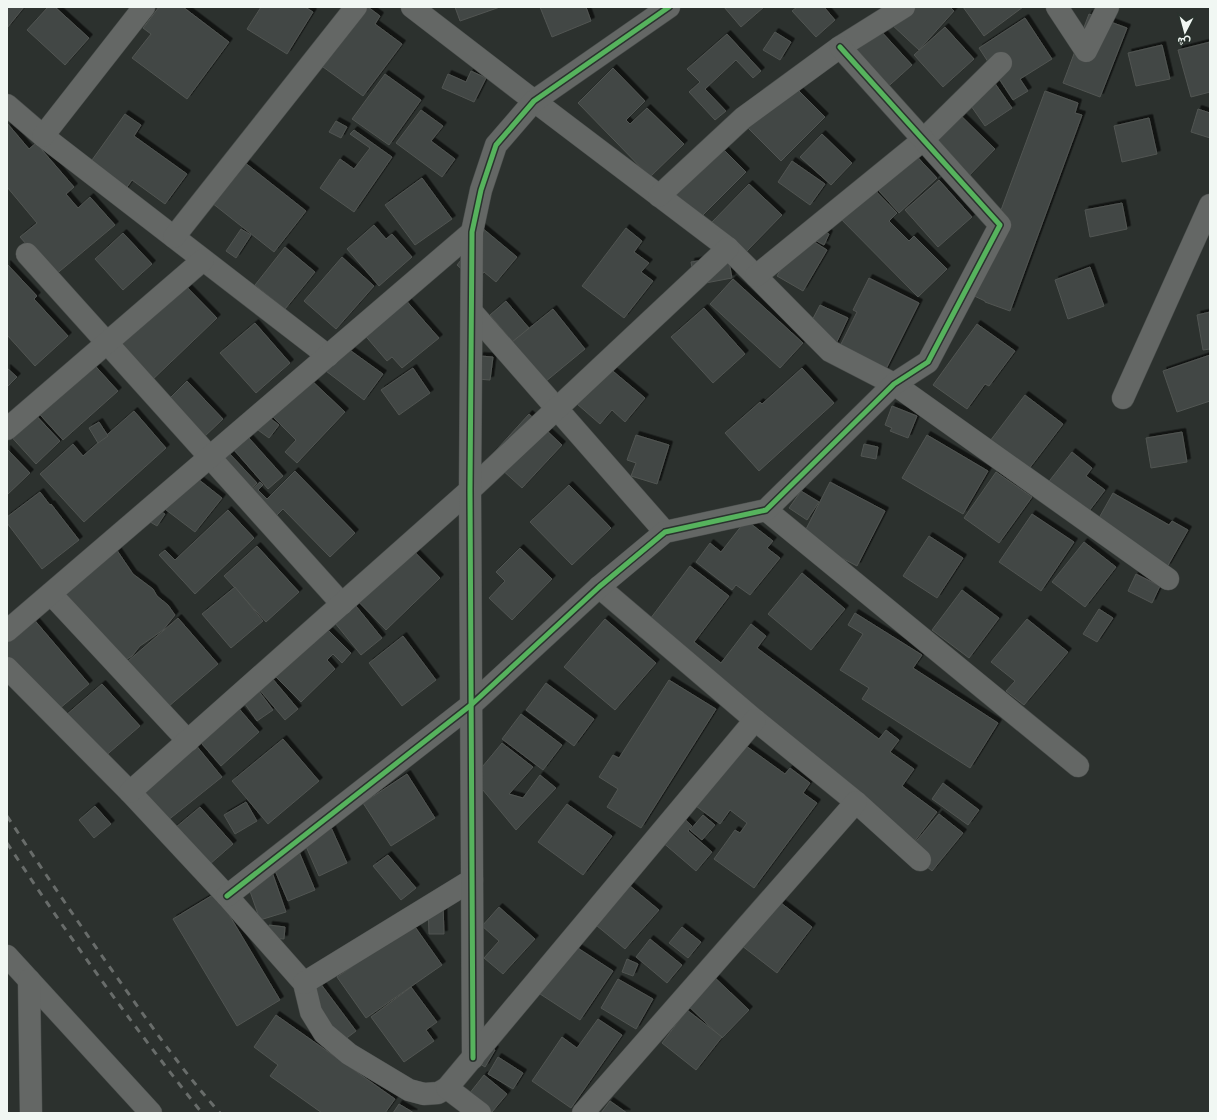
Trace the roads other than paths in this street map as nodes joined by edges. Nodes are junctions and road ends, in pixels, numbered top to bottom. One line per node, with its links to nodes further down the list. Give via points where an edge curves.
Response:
1 (144, 7): 12 (street)
2 (356, 7): 17 (street)
3 (412, 7): 10 (street)
4 (669, 7): 10 (street)
5 (904, 7): 8 (street)
6 (1057, 7): 7 (street, via 1086,51)
7 (1108, 7)
8 (840, 47): 13 (street); 14 (street, via 743,118)
9 (1001, 63): 13 (street)
10 (534, 101): 14 (street); 16 (street, via 496,145 480,190)
11 (7, 105): 12 (street)
12 (43, 136): 17 (street)
13 (923, 140): 21 (street); 25 (street, via 1000,225 928,362)
14 (660, 196): 18 (street)
15 (1210, 205): 26 (street)
16 (472, 232): 22 (street); 24 (street)
17 (174, 237): 20 (street)
18 (728, 248): 21 (street); 27 (street)
19 (27, 254): 23 (street)
20 (203, 260): 23 (street); 24 (street)
21 (756, 276): 25 (street, via 830,351)
22 (472, 312): 27 (street); 30 (street)
23 (107, 342): 28 (street); 29 (street)
24 (328, 356): 29 (street)
25 (894, 384): 31 (street); 33 (street)
26 (1123, 398)
27 (556, 409): 30 (street); 32 (street)
28 (7, 429)
29 (210, 457): 35 (street); 36 (street)
30 (470, 490): 36 (street); 39 (street)
31 (766, 510): 32 (street); 42 (street)
32 (665, 532): 34 (street)
33 (1168, 579)
34 (599, 587): 39 (street); 40 (street)
35 (51, 594): 37 (street); 41 (street)
36 (342, 604): 41 (street)
37 (7, 631)
38 (7, 668): 43 (street)
39 (471, 705): 46 (street); 47 (street)
40 (755, 720): 44 (street); 51 (street)
41 (188, 741): 43 (street)
42 (1078, 766)
43 (130, 792): 47 (street)
44 (856, 802): 45 (street); 56 (street)
45 (920, 860)
46 (472, 880): 50 (street); 51 (street)
47 (227, 896): 50 (street)
48 (7, 956): 49 (street)
49 (29, 980): 53 (street); 54 (street)
50 (304, 983): 52 (street, via 311,1012 324,1033 349,1054 409,1090 424,1094 438,1093)
51 (473, 1058): 52 (street)
52 (448, 1088): 55 (street)
53 (30, 1113)
54 (151, 1113)
55 (480, 1113)
56 (584, 1113)

